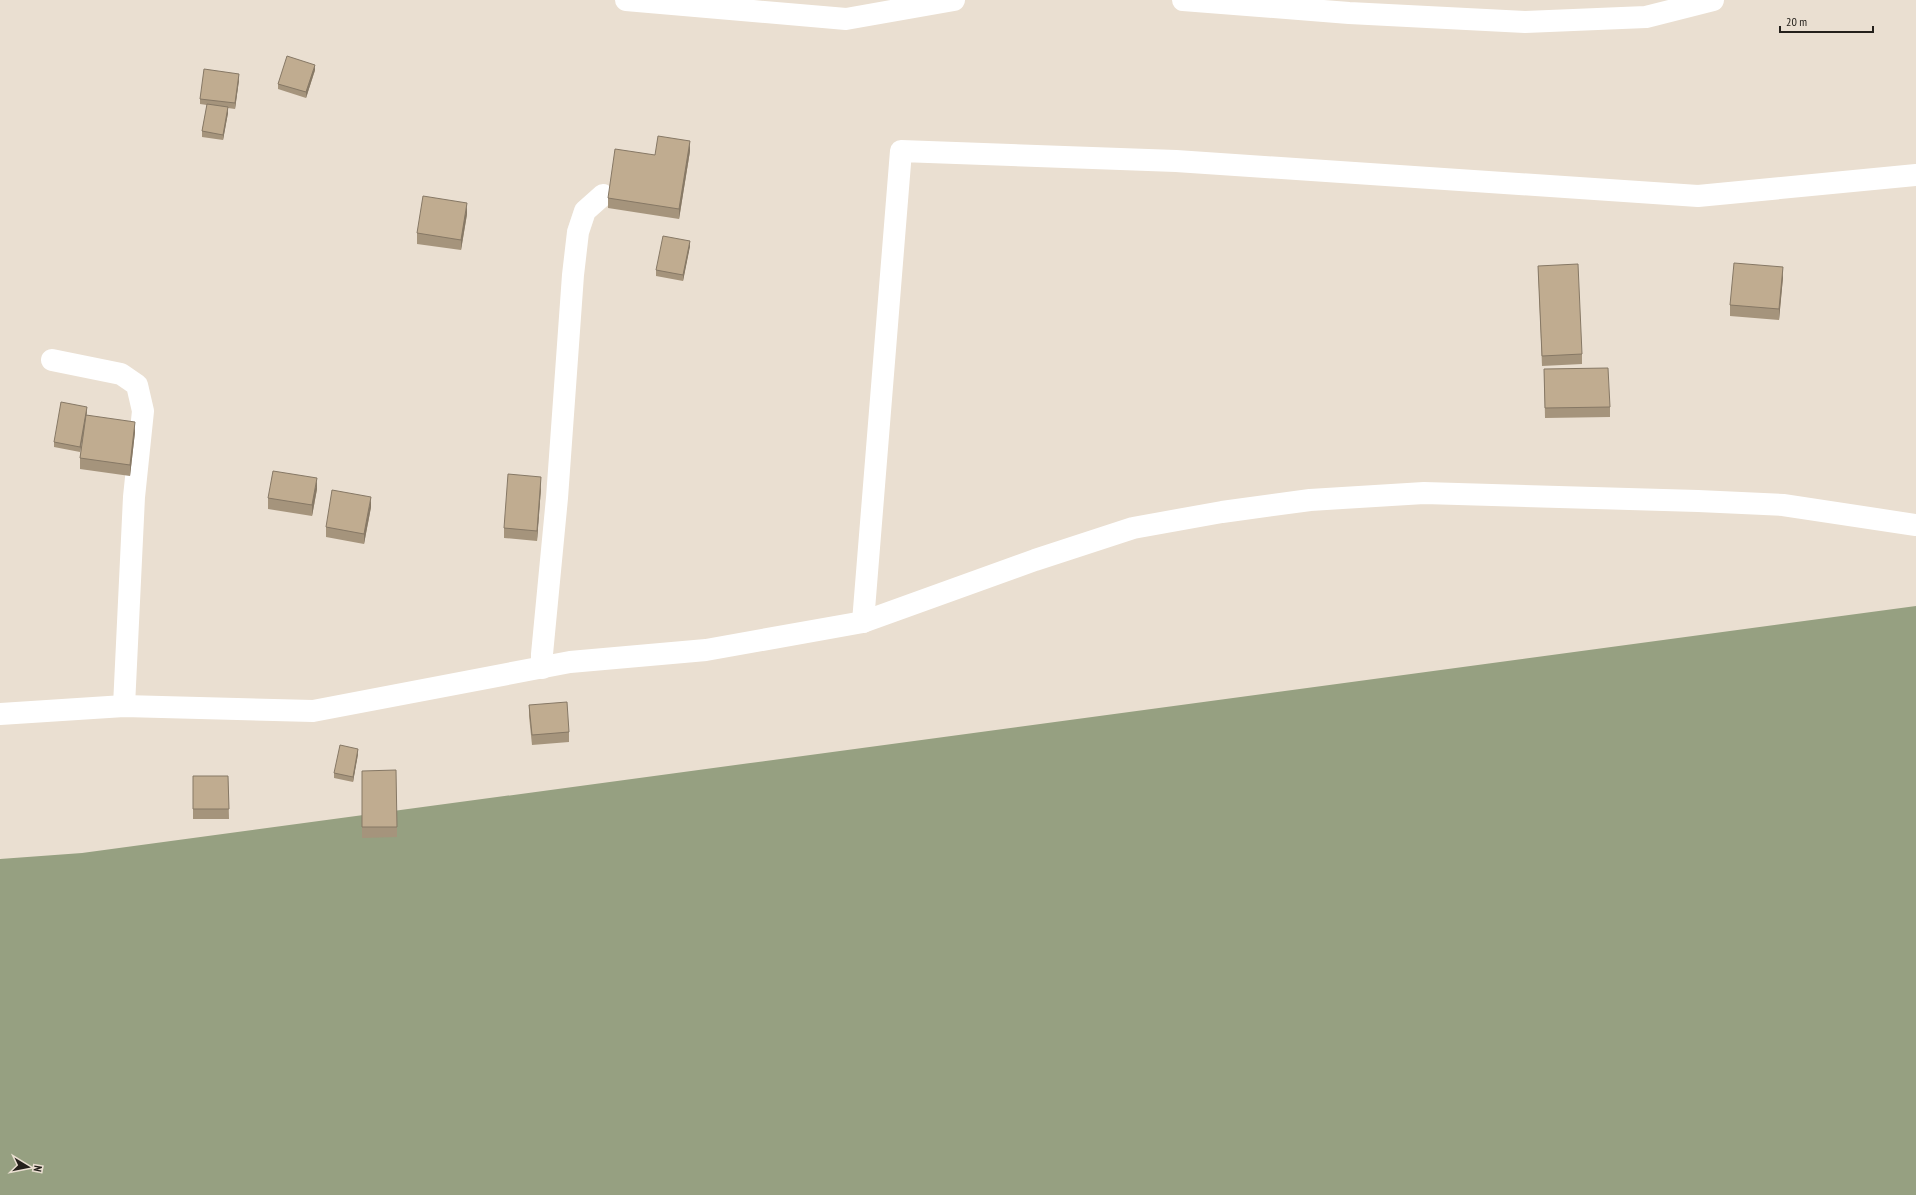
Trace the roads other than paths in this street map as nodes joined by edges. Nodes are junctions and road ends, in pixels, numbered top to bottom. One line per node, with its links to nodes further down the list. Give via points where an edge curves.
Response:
1 (626, 0): 2 (street, via 846,19)
2 (954, 0)
3 (1183, 0): 4 (street, via 1349,13 1525,22 1646,17)
4 (1712, 0)
5 (1916, 175): 9 (street, via 1698,196 1176,161 901,152)
6 (603, 195): 10 (street, via 585,211 578,232)
7 (52, 360): 11 (street, via 121,374 137,385 143,412 134,497)
8 (1916, 525): 9 (street, via 1783,504 1424,493 1310,500 1133,528 1035,560)
9 (863, 622): 10 (street, via 706,650 570,662)
10 (542, 668): 11 (street, via 313,711)
11 (124, 706): 12 (street)
12 (0, 714)

